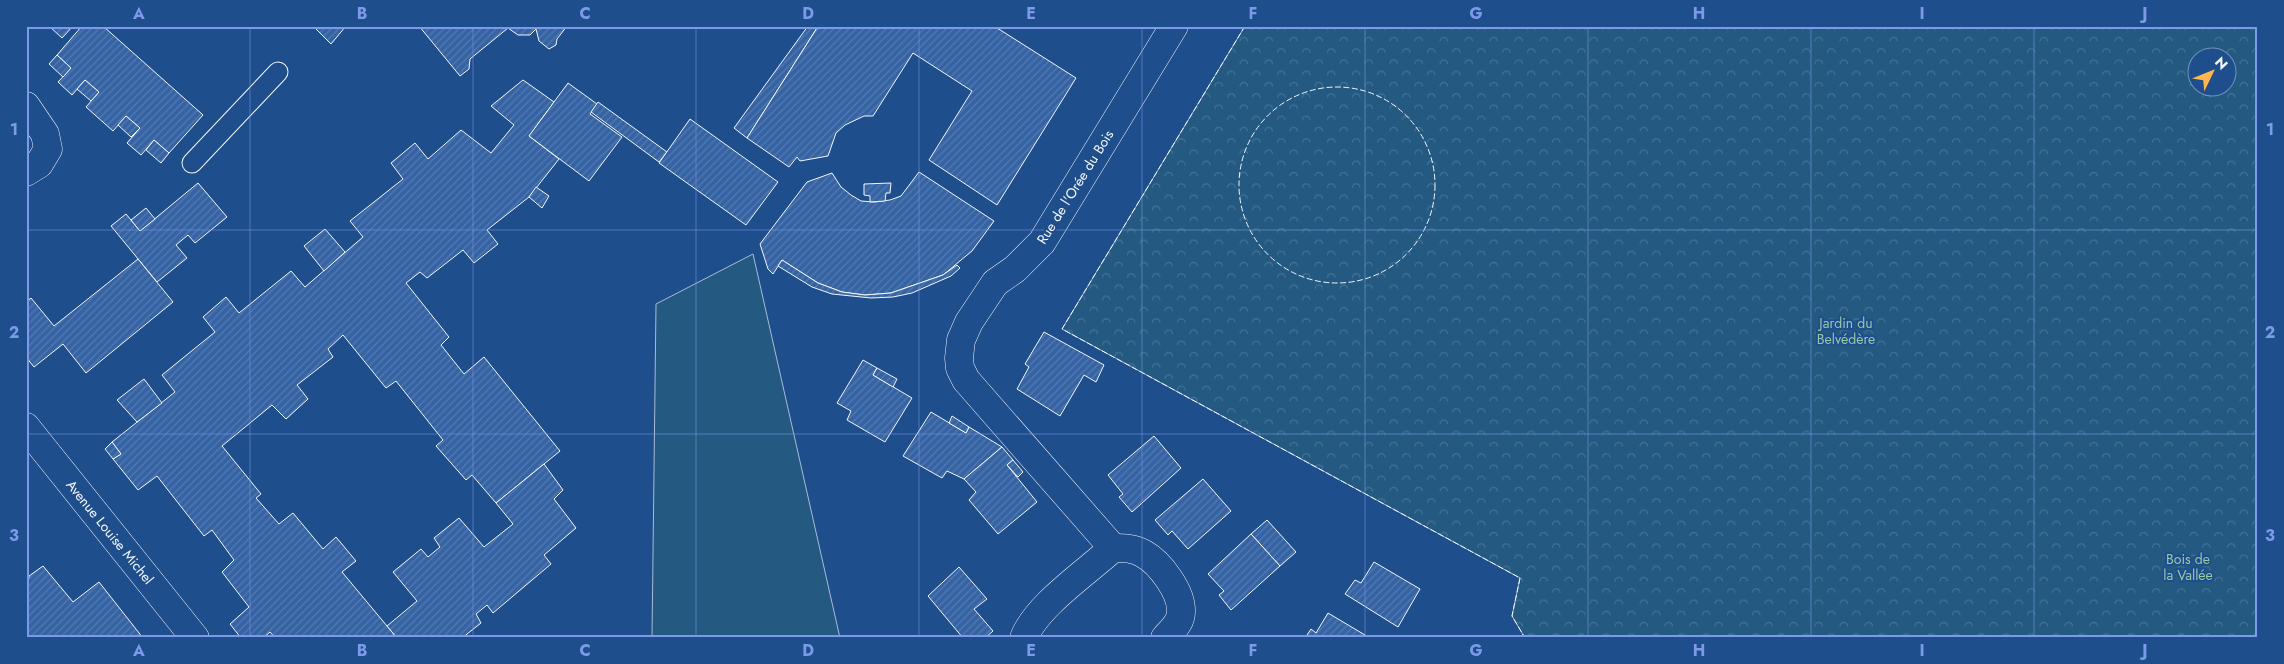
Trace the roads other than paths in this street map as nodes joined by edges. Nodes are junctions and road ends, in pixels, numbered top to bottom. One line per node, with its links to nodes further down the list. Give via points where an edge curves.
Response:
1 (1174, 26): 7 (street, Rue de l'Orée du Bois, via 1042,242 1016,269 995,283 961,340 960,368 966,380)
2 (278, 72): 4 (lane)
3 (26, 106): 5 (street, via 45,134 48,149 39,164)
4 (192, 163)
5 (26, 172)
6 (26, 427): 8 (street, Avenue Louise Michel)
7 (1113, 548): 9 (street, via 1039,614); 10 (street, via 1144,553 1156,562 1168,579 1182,612 1177,626)
8 (195, 638)
9 (1024, 638)
10 (1165, 638)

